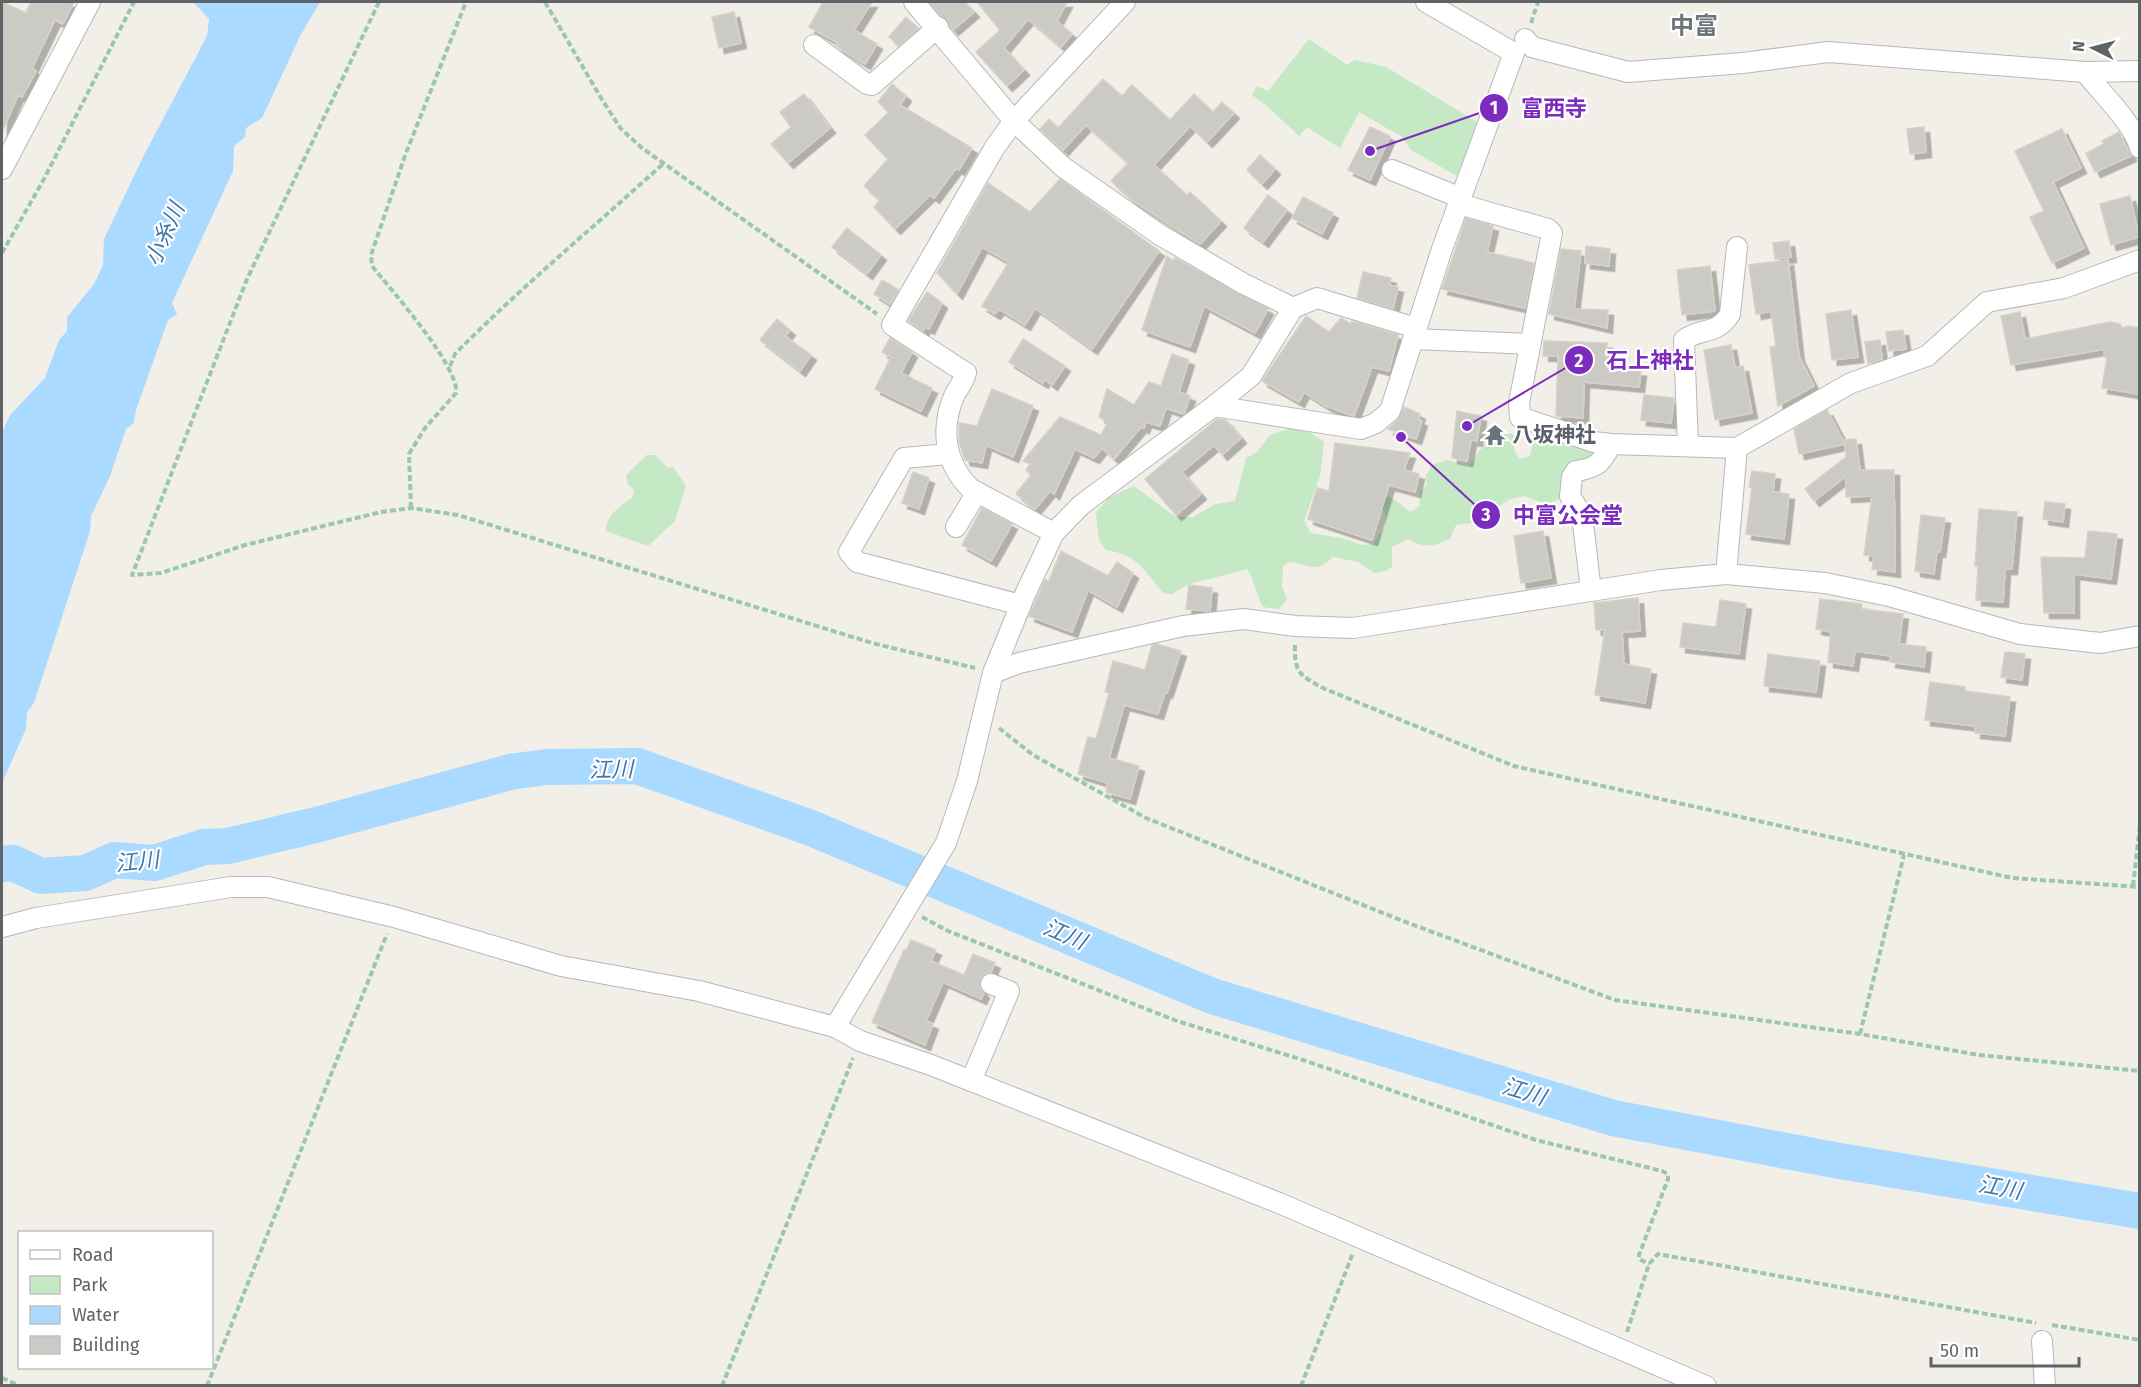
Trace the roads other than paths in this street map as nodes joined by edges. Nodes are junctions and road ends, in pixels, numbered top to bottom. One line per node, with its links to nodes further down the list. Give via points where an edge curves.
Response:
1 (90, 2): 12 (street)
2 (914, 2): 5 (street)
3 (1125, 2): 10 (street)
4 (1426, 2): 7 (street)
5 (938, 27): 6 (street, via 872,84); 10 (street)
6 (814, 45)
7 (1519, 46): 9 (street, via 1628,72 1828,52); 14 (street)
8 (2139, 71): 9 (street)
9 (2085, 72): 11 (street, via 2127,124)
10 (1014, 121): 17 (street, via 1063,166 1160,234); 24 (street, via 892,325 966,373 950,407)
11 (2139, 148)
12 (2, 169)
13 (1392, 170): 14 (street)
14 (1460, 201): 18 (street); 19 (street, via 1552,233)
15 (1737, 247): 22 (street, via 1730,314 1725,323 1684,340)
16 (2139, 260): 23 (street, via 2064,288 1987,302 1927,356 1851,383)
17 (1293, 308): 18 (street, via 1317,298); 20 (street, via 1251,376)
18 (1414, 333): 19 (street); 20 (street, via 1390,411 1376,423 1360,429)
19 (1530, 344): 21 (street, via 1520,417)
20 (1214, 406): 27 (street, via 1081,505)
21 (1611, 444): 22 (street); 29 (street, via 1600,465 1576,471 1572,477 1570,496 1582,514)
22 (1688, 446): 23 (street)
23 (1737, 448): 28 (street)
24 (948, 454): 25 (street, via 963,481); 30 (street, via 904,458 849,552 857,562)
25 (977, 492): 26 (street); 27 (street)
26 (956, 527)
27 (1054, 533): 30 (street)
28 (1726, 574): 29 (street); 31 (street, via 1825,583 1889,596 2020,634 2100,643)
29 (1591, 591): 32 (street, via 1353,628 1244,619 1183,626 1019,663)
30 (1021, 605): 32 (street)
31 (2139, 636)
32 (993, 673): 35 (street, via 967,781 946,843)
33 (2, 927): 35 (street, via 36,918 231,887 268,887 394,917 561,966 699,991)
34 (991, 984): 36 (street, via 1009,991)
35 (835, 1028): 36 (street, via 860,1041)
36 (971, 1081): 38 (street, via 1279,1203)
37 (2044, 1330): 39 (street)
38 (1706, 1386)
39 (2045, 1386)

